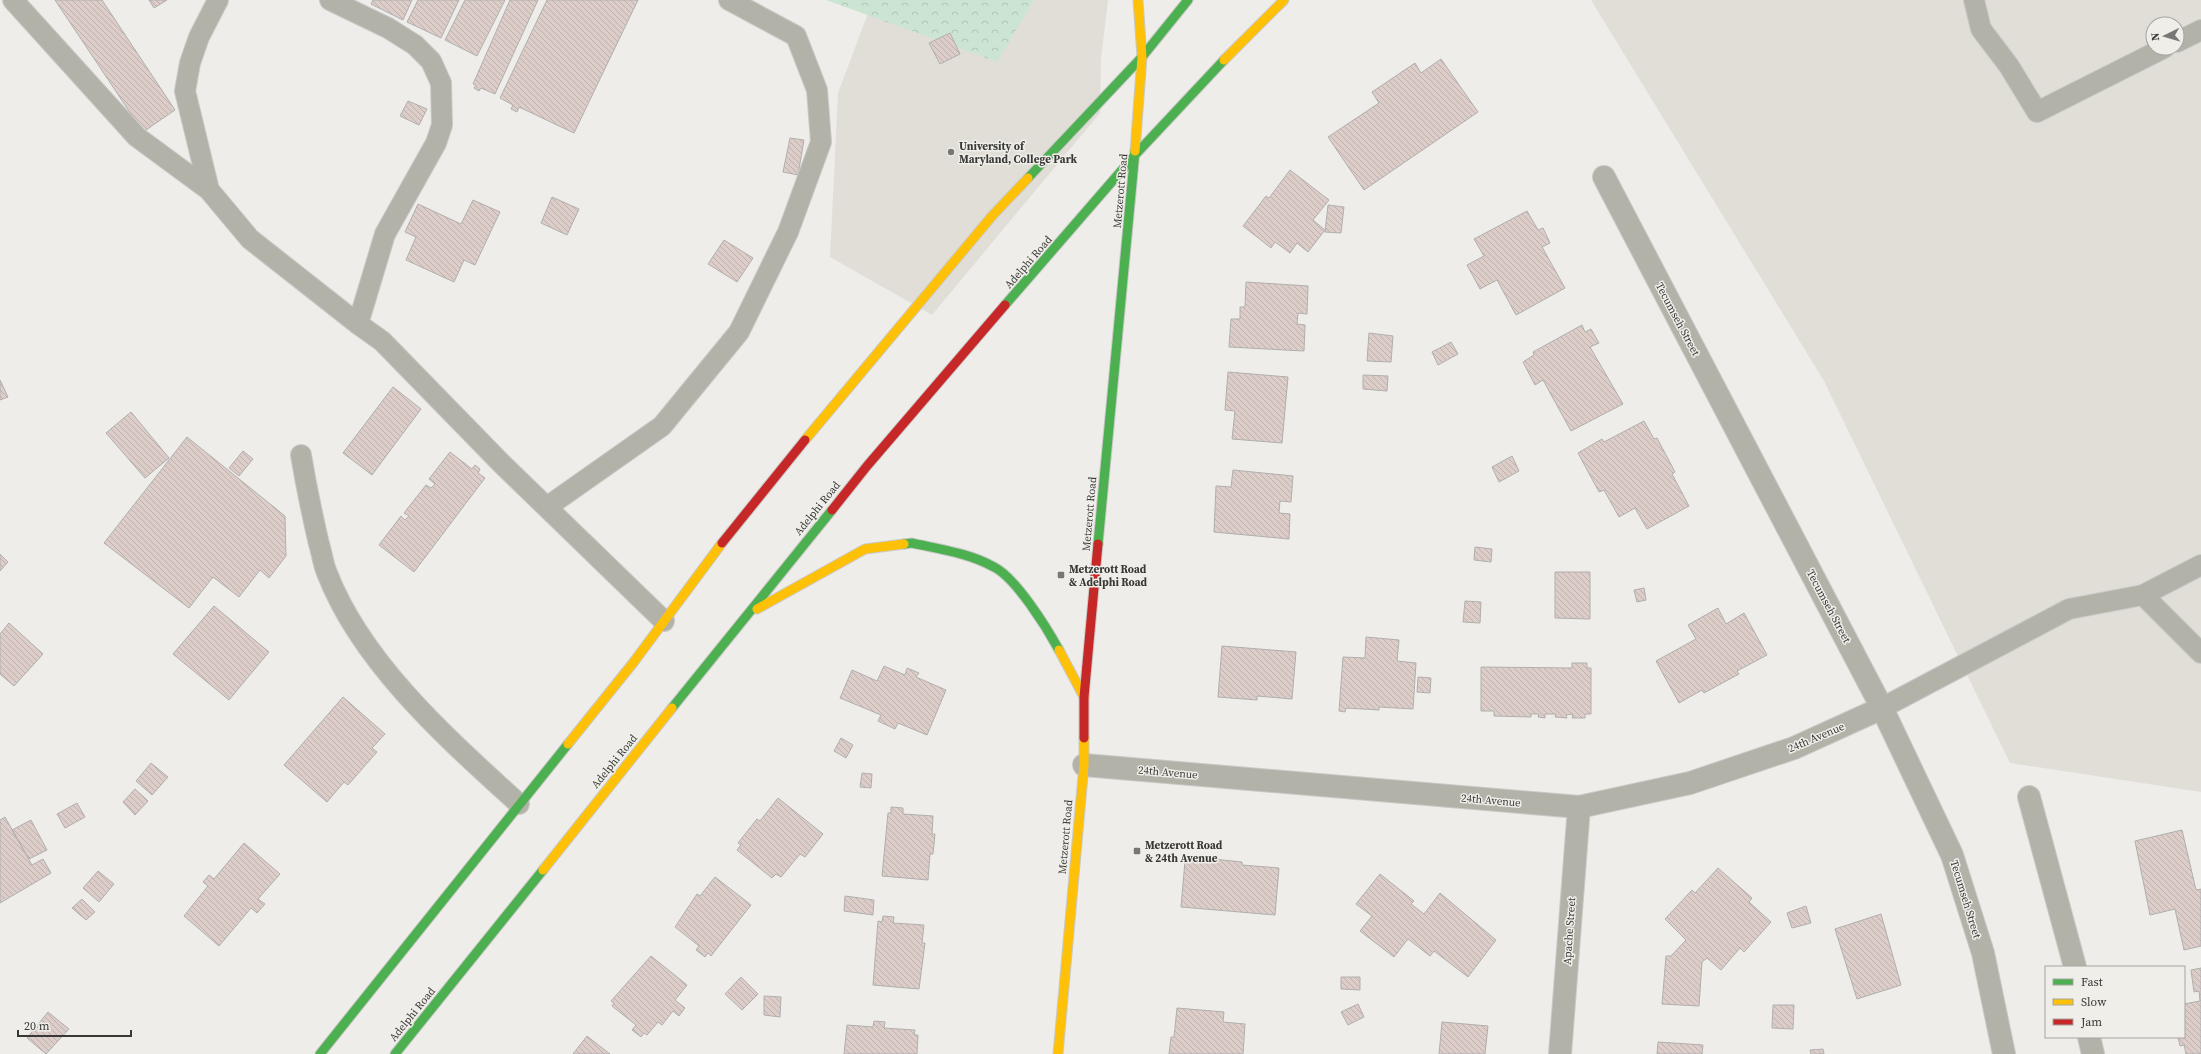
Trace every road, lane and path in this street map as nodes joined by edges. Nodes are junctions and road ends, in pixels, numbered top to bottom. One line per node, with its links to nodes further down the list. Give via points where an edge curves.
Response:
1 (13, 0): 15 (lane, via 137,137)
2 (218, 0): 15 (lane, via 199,37 190,63 185,91)
3 (330, 0): 16 (lane, via 388,28 415,45 430,61 441,84 442,125 436,143 385,234)
4 (729, 0): 18 (lane, via 796,36 817,90 821,142 788,232 739,332 662,426)
5 (1138, 0): 12 (main road, Metzerott Road)
6 (1188, 0): 12 (main road)
7 (1284, 0): 13 (main road, Adelphi Road, via 1246,36)
8 (1974, 0): 11 (lane, via 1981,29 2009,66 2037,112)
9 (2201, 30): 10 (lane)
10 (2185, 38)
11 (2148, 56)
12 (1142, 57): 13 (main road, Metzerott Road); 22 (main road, via 992,216 732,529)
13 (1135, 155): 21 (main road, Adelphi Road, via 867,466); 24 (main road, Metzerott Road)
14 (1604, 177): 25 (street, Tecumseh Street)
15 (208, 190): 16 (lane, via 250,239)
16 (358, 324): 18 (lane, via 382,341)
17 (301, 455): 28 (lane, via 313,519 327,573 357,633 395,682 460,751)
18 (547, 507): 22 (lane)
19 (2201, 565): 20 (lane)
20 (2143, 595): 23 (lane); 25 (lane, via 2069,609)
21 (747, 614): 24 (main road, via 865,549 912,543 967,556 995,567 1017,588 1050,634); 33 (main road, Adelphi Road)
22 (664, 621): 28 (main road)
23 (2201, 653)
24 (1084, 697): 26 (main road, Metzerott Road)
25 (1882, 708): 29 (street, 24th Avenue, via 1794,748 1690,784); 36 (street, Tecumseh Street, via 1952,855 1983,953)
26 (1084, 765): 29 (street, 24th Avenue); 34 (main road, Metzerott Road)
27 (2029, 797): 30 (street)
28 (519, 804): 32 (main road)
29 (1579, 807): 35 (street, Apache Street)
30 (2075, 966)
31 (2089, 1038): 37 (street)
32 (320, 1054)
33 (395, 1054)
34 (1058, 1054)
35 (1560, 1054)
36 (2004, 1054)
37 (2093, 1054)

